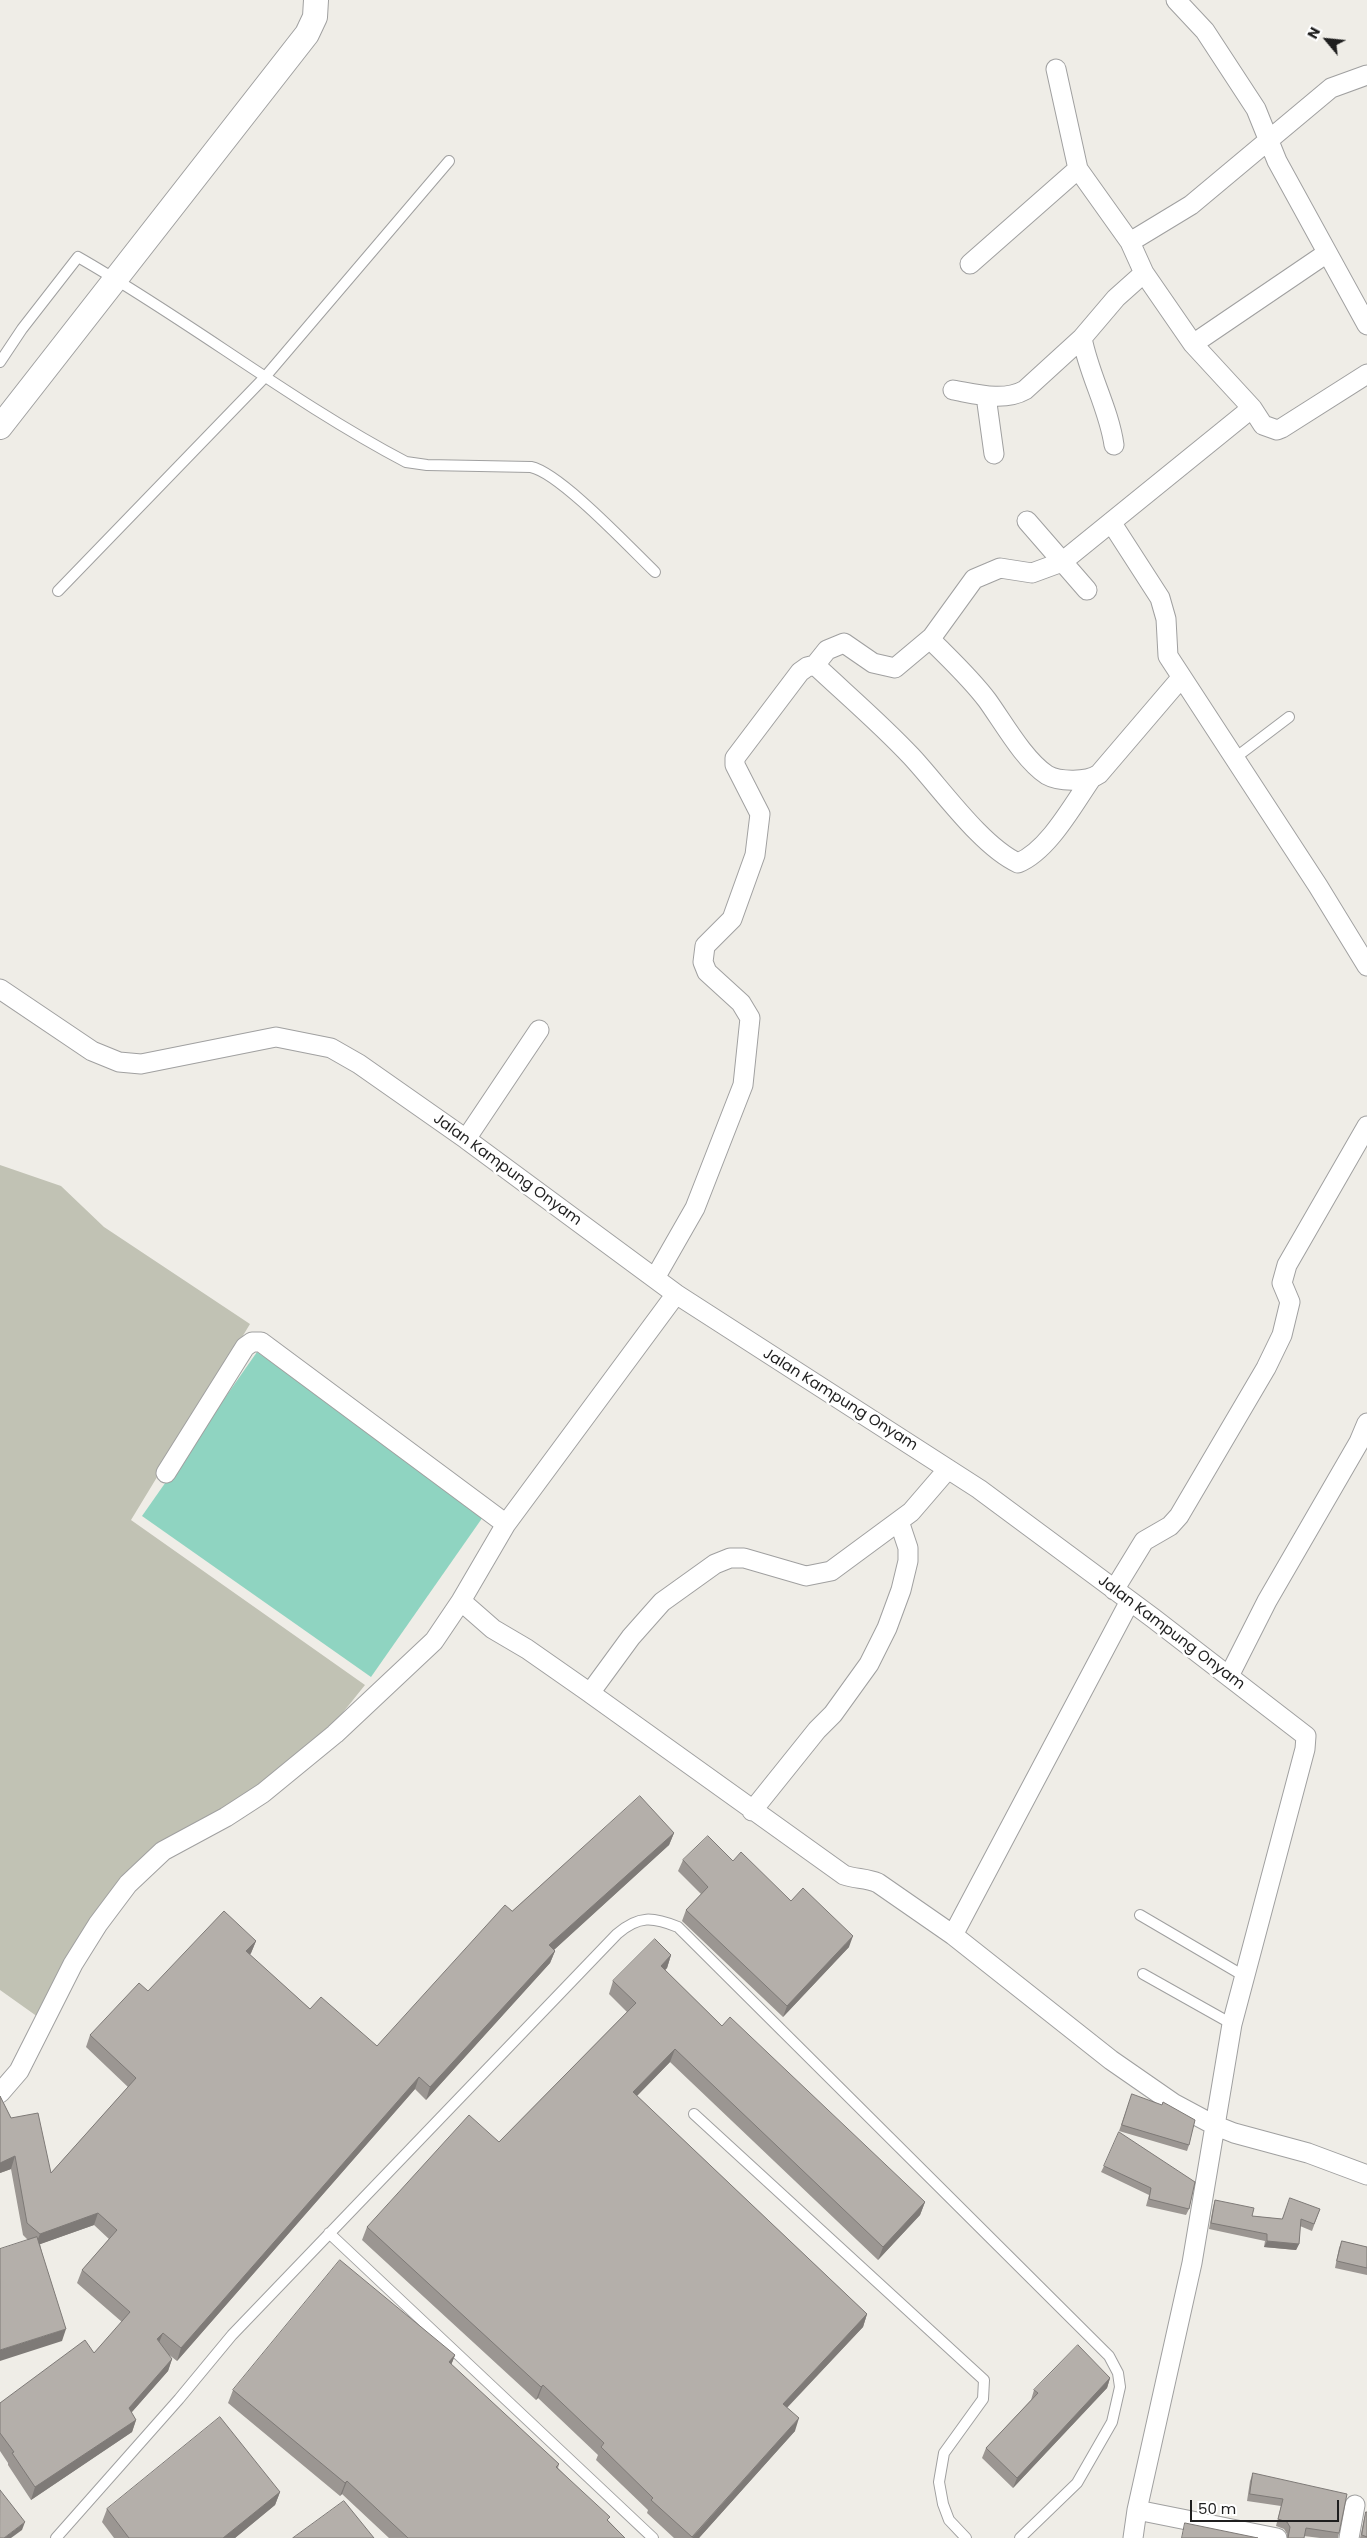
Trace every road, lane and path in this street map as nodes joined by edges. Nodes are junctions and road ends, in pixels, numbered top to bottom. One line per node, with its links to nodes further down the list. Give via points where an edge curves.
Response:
1 (316, 0): 12 (street, via 315,17 308,34)
2 (1176, 0): 5 (street, via 1206,31 1256,109)
3 (1056, 68): 7 (street)
4 (1367, 75): 5 (street, via 1331,88)
5 (1267, 140): 8 (street, via 1191,205); 9 (street)
6 (449, 162): 18 (lane)
7 (1078, 169): 8 (street); 10 (street)
8 (1130, 242): 11 (street)
9 (1327, 253): 13 (street); 15 (street)
10 (970, 264)
11 (1144, 273): 14 (street, via 1116,298); 15 (street)
12 (116, 279): 16 (lane, via 78,257); 18 (lane); 22 (street)
13 (1367, 325)
14 (1082, 338): 20 (street, via 1025,390 1016,395); 23 (street)
15 (1193, 344): 21 (street)
16 (0, 362)
17 (1367, 374): 21 (street, via 1277,430 1263,425)
18 (265, 377): 28 (lane, via 406,462 537,468 590,509); 29 (lane)
19 (953, 390): 20 (street)
20 (986, 396): 24 (street)
21 (1252, 408): 26 (street)
22 (0, 427)
23 (1114, 445)
24 (994, 454)
25 (1027, 521): 27 (street)
26 (1111, 522): 27 (street); 33 (street, via 1160,598 1166,619 1168,656)
27 (1062, 562): 30 (street); 31 (street, via 1032,573 1000,568 974,579)
28 (654, 572)
29 (58, 590)
30 (1087, 590)
31 (932, 637): 32 (street, via 896,668 873,663 844,643 827,650); 36 (street, via 1045,774 1056,779)
32 (815, 664): 36 (street, via 910,755 977,829 1008,858 1018,863 1029,859 1056,829); 42 (street, via 800,672 735,758 735,765 760,814 755,855 732,919 705,946 703,962 707,972 741,1004 750,1018 743,1085 695,1208)
33 (1181, 678): 35 (street); 36 (street)
34 (1289, 717): 35 (lane)
35 (1235, 758): 37 (street)
36 (1091, 779)
37 (1367, 966)
38 (0, 989): 41 (street, Jalan Kampung Onyam, via 92,1050 119,1062 141,1064 276,1037 331,1048)
39 (540, 1030): 41 (street)
40 (1367, 1126): 49 (street, via 1286,1264 1282,1283 1290,1302 1287,1320 1266,1368 1179,1516 1170,1526 1144,1541)
41 (466, 1139): 42 (street, Jalan Kampung Onyam)
42 (655, 1278): 43 (street, Jalan Kampung Onyam)
43 (676, 1294): 45 (street, Jalan Kampung Onyam); 48 (street)
44 (1367, 1423): 52 (street, via 1266,1601)
45 (948, 1469): 47 (street, via 911,1512); 49 (street, Jalan Kampung Onyam)
46 (166, 1473): 48 (street, via 245,1347 252,1342 261,1342)
47 (898, 1522): 53 (street, via 831,1571 806,1576 744,1558 730,1558 716,1564 662,1602 631,1637); 54 (street, via 908,1548 908,1560 901,1590 869,1664 833,1714)
48 (506, 1524): 50 (street)
49 (1114, 1590): 51 (street, Jalan Kampung Onyam)
50 (461, 1601): 53 (street, via 493,1629); 60 (street, via 434,1641 335,1734 263,1793 163,1851 128,1884 83,1948 19,2071)
51 (1130, 1601): 52 (street, Jalan Kampung Onyam); 56 (street)
52 (1229, 1676): 58 (street, Jalan Kampung Onyam, via 1306,1736)
53 (590, 1694): 54 (street)
54 (752, 1811): 56 (street, via 844,1875 878,1883)
55 (1140, 1915): 58 (lane)
56 (953, 1935): 62 (street, via 1110,2060 1173,2104)
57 (1143, 1974): 59 (lane)
58 (1244, 1976): 59 (street, Jalan Kampung Onyam)
59 (1232, 2024): 62 (street, Jalan Kampung Onyam)
60 (0, 2093)
61 (694, 2114): 69 (lane, via 984,2380 984,2399 944,2453 940,2482 949,2520)
62 (1214, 2125): 63 (street); 66 (street, Jalan Kampung Onyam, via 1192,2263)
63 (1365, 2168)
64 (329, 2232): 67 (lane, via 232,2334); 68 (lane); 70 (lane, via 623,1928 645,1919 660,1920 678,1928 1109,2356 1118,2373 1120,2386 1112,2422 1077,2483)
65 (1355, 2505): 73 (street)
66 (1137, 2510): 71 (street, Jalan Kampung Onyam); 72 (street)
67 (56, 2538)
68 (653, 2538)
69 (966, 2538)
70 (1020, 2538)
71 (1133, 2538)
72 (1278, 2538)
73 (1349, 2538)

